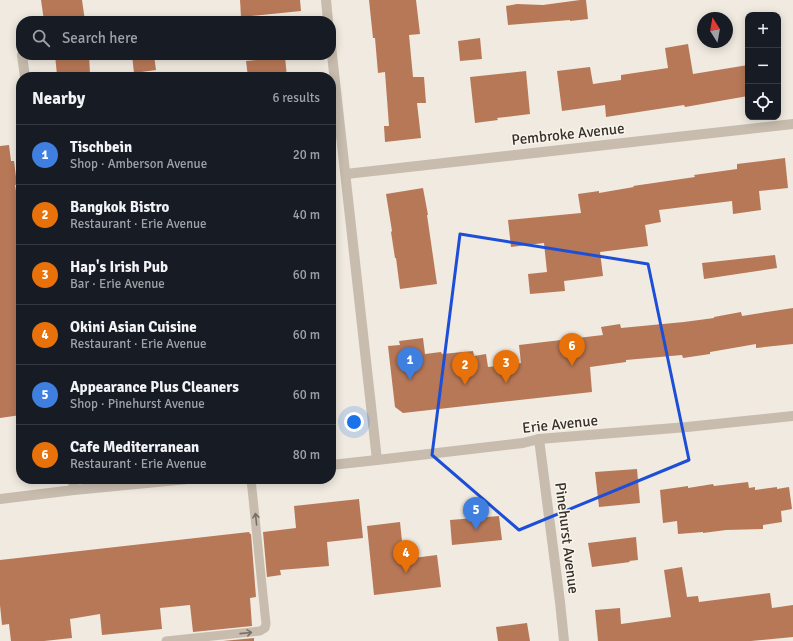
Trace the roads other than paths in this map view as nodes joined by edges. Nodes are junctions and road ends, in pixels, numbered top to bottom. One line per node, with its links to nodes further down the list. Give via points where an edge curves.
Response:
1 (326, 0): 2 (street)
2 (328, 16)
3 (23, 60): 5 (street)
4 (333, 60): 6 (street)
5 (24, 72)
6 (334, 72)
7 (336, 89): 9 (street)
8 (793, 124): 9 (street, Pembroke Avenue)
9 (346, 174): 12 (street)
10 (793, 416): 11 (street, Erie Avenue)
11 (540, 440): 12 (street, Erie Avenue); 20 (street, Pinehurst Avenue)
12 (377, 460): 13 (street, Erie Avenue)
13 (336, 464)
14 (73, 484): 17 (street)
15 (136, 484): 17 (street)
16 (252, 484): 19 (lane, one-way to 16, via 260,631 265,628)
17 (74, 490): 18 (street)
18 (0, 499)
19 (166, 641)
20 (564, 641)

